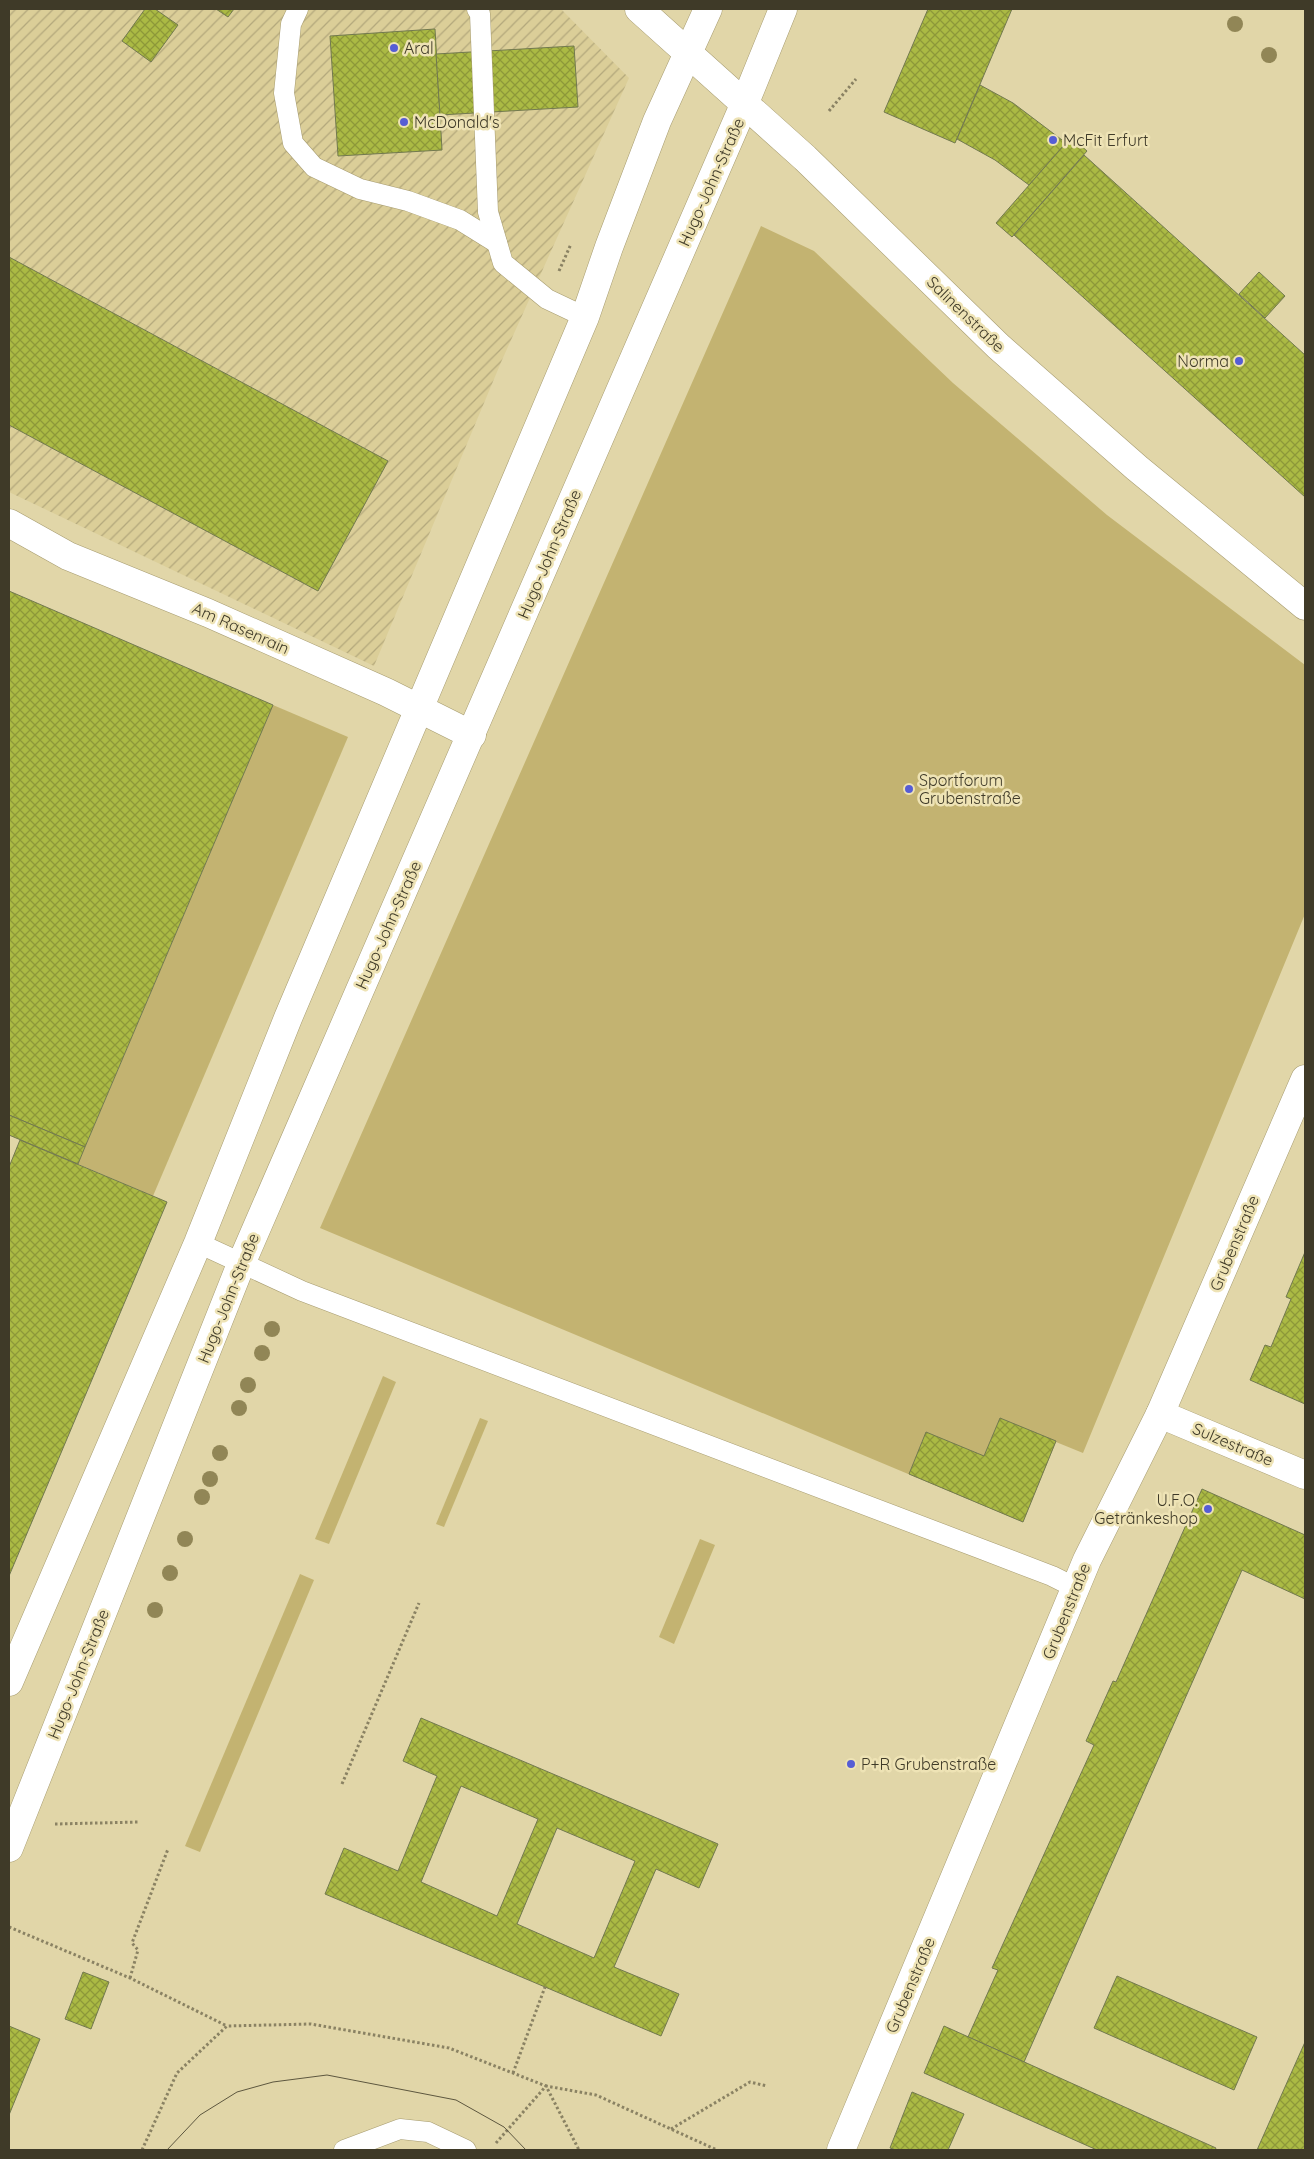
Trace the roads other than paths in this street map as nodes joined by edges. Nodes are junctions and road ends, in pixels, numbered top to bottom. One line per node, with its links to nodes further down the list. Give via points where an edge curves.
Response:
1 (298, 9): 8 (lane, via 291,24 284,93 293,144 314,167 360,189 408,201 460,220)
2 (477, 9): 8 (lane, via 480,14 488,212)
3 (639, 9): 6 (main road, Salinenstraße)
4 (708, 9): 6 (main road)
5 (783, 9): 7 (main road, Hugo-John-Straße)
6 (688, 54): 7 (main road, Salinenstraße); 9 (main road, via 650,139)
7 (744, 105): 11 (main road, Salinenstraße, via 805,158 998,346 1138,468); 13 (main road, Hugo-John-Straße, via 550,548)
8 (497, 243): 9 (lane, via 502,263 547,299)
9 (585, 317): 12 (main road)
10 (9, 523): 12 (main road, Am Rasenrain, via 68,556 208,613)
11 (1305, 606)
12 (420, 710): 13 (main road, Am Rasenrain); 15 (main road, via 288,1018)
13 (472, 735): 16 (main road, Hugo-John-Straße)
14 (1305, 1079): 17 (main road, Grubenstraße)
15 (198, 1244): 16 (lane); 20 (main road)
16 (241, 1264): 19 (lane, via 302,1291 1052,1576); 21 (main road, Hugo-John-Straße)
17 (1160, 1414): 18 (main road, Sulzestraße); 19 (main road, Grubenstraße)
18 (1305, 1475)
19 (1076, 1588): 24 (main road, Grubenstraße)
20 (9, 1682)
21 (9, 1848)
22 (344, 2150): 23 (lane, via 400,2129 428,2132)
23 (466, 2150)
24 (841, 2150)

